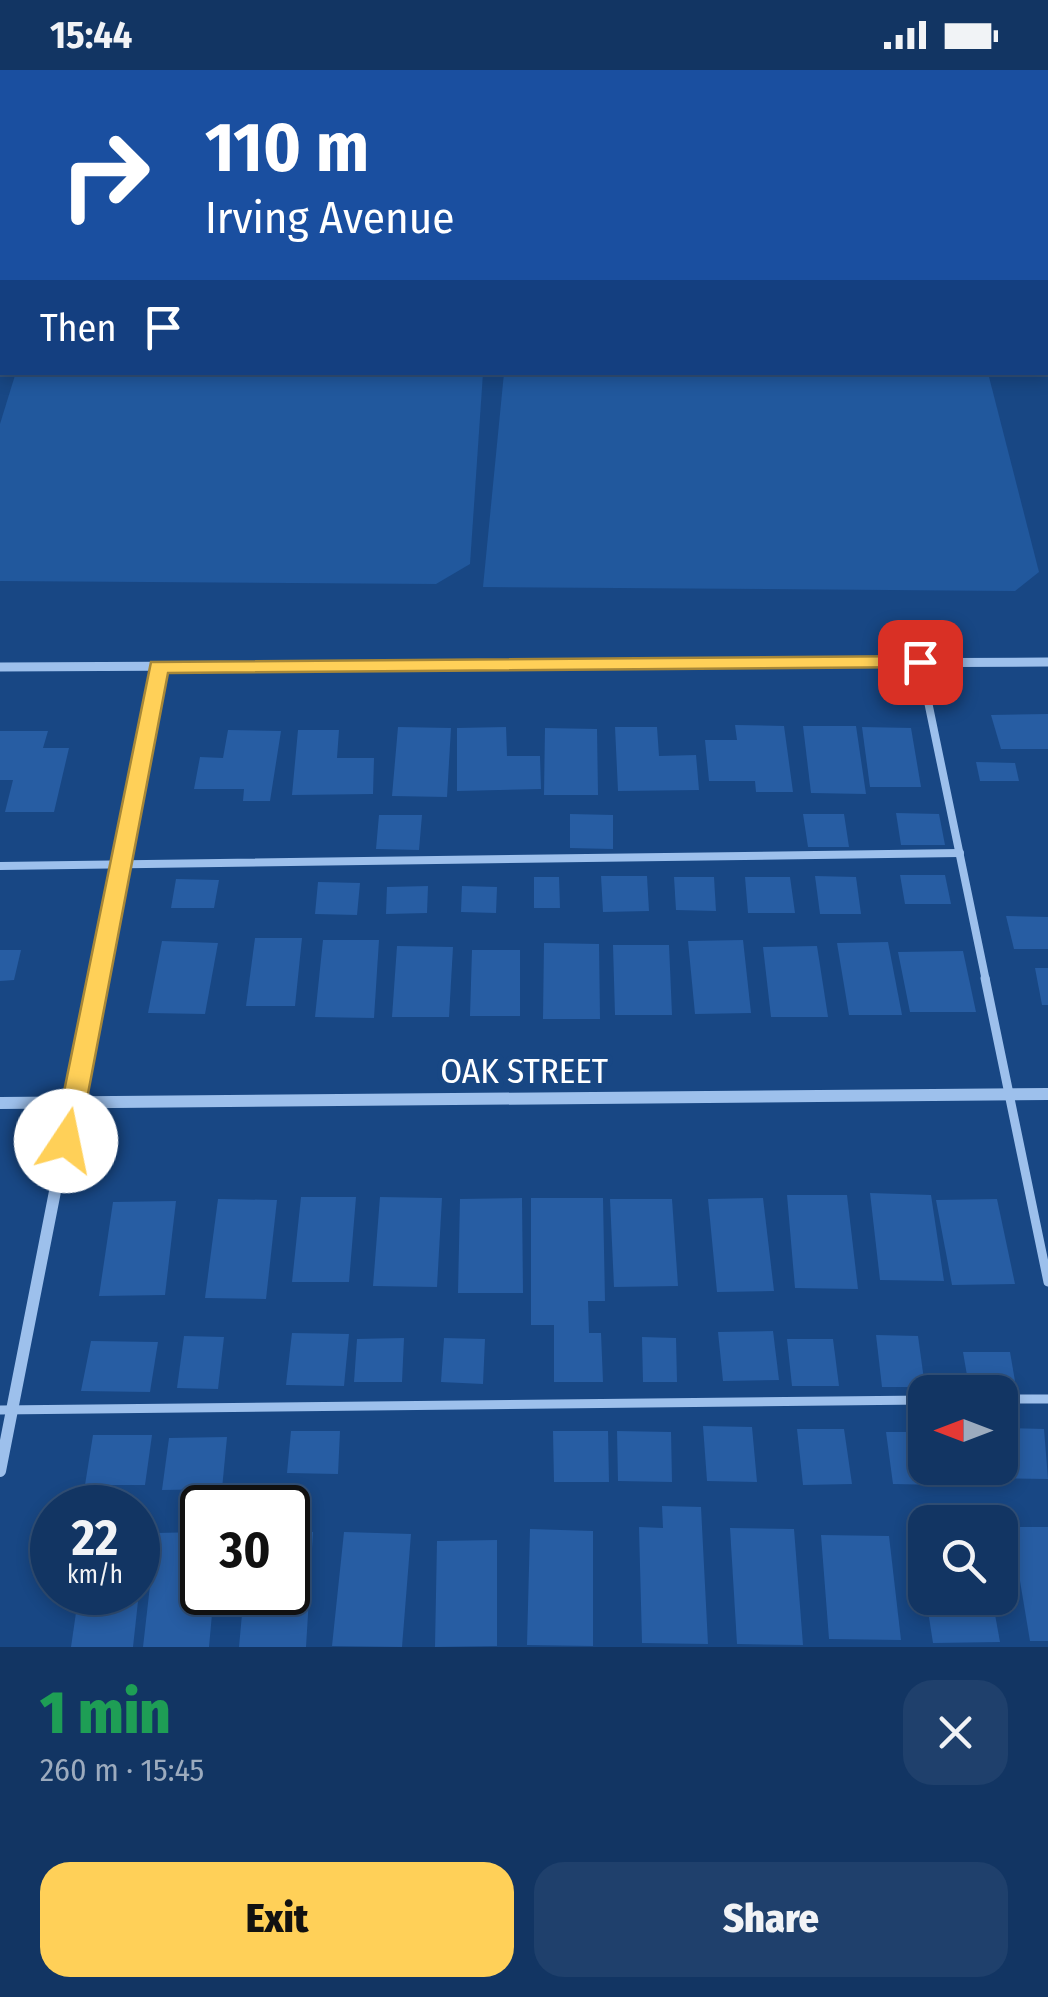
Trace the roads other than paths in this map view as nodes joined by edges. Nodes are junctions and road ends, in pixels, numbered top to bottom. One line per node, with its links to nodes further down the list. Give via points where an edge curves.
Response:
1 (920, 662): 2 (street); 3 (street); 5 (lane)
2 (1048, 662)
3 (159, 666): 4 (street); 6 (street)
4 (0, 667)
5 (960, 853): 6 (lane); 9 (lane)
6 (122, 865): 7 (lane); 10 (street)
7 (0, 866)
8 (1048, 1094): 9 (street, OAK STREET)
9 (1010, 1095): 10 (street, OAK STREET); 12 (lane)
10 (74, 1103): 11 (street, OAK STREET); 16 (street)
11 (0, 1104)
12 (1048, 1282)
13 (1048, 1399): 15 (lane)
14 (908, 1400): 16 (lane)
15 (1018, 1400)
16 (6, 1410): 17 (street)
17 (0, 1471)

